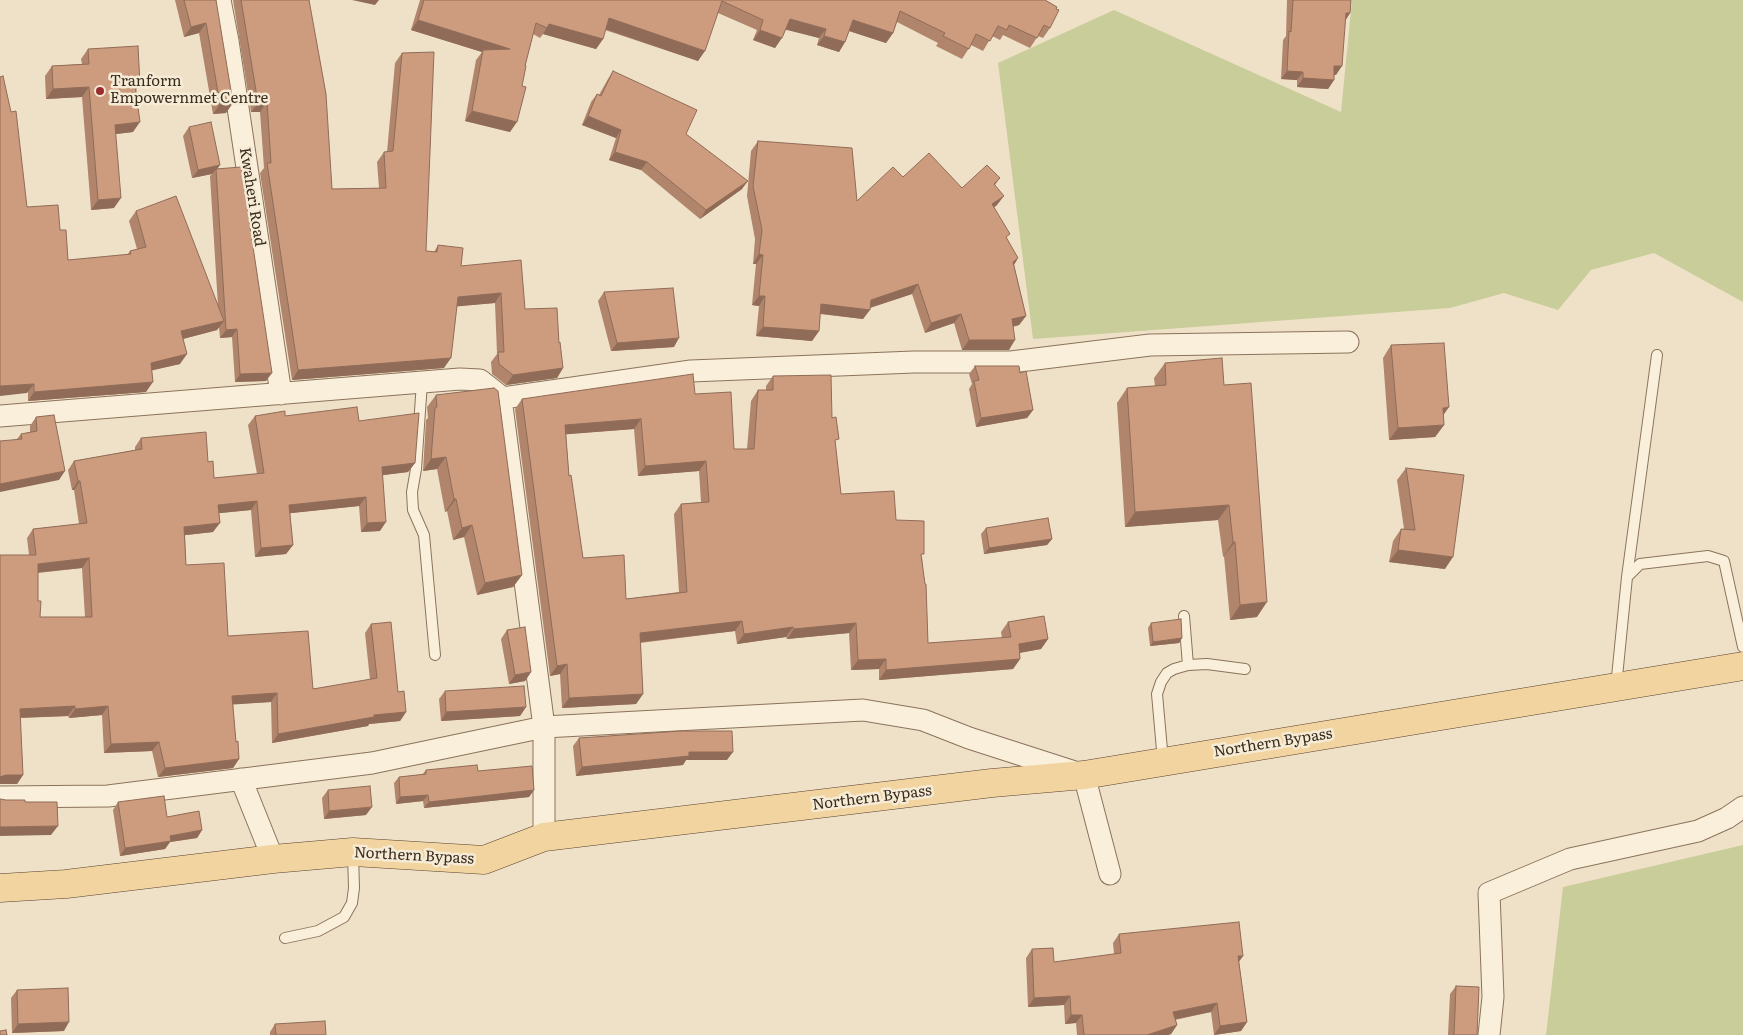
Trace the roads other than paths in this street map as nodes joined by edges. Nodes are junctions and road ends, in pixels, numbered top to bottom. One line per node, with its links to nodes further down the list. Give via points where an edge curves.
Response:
1 (220, 0): 5 (street, Kwaheri Road)
2 (1348, 342): 6 (street, via 1150,345 1011,362 914,362 691,372)
3 (1657, 355): 8 (lane)
4 (422, 382): 5 (street); 6 (street, via 460,378 480,380); 11 (lane, via 412,492 413,510 424,535)
5 (281, 394): 7 (street)
6 (503, 398): 16 (street)
7 (0, 416)
8 (1627, 576): 10 (lane, via 1640,564 1708,556 1724,561); 15 (lane)
9 (1184, 616): 12 (lane)
10 (1743, 647)
11 (435, 655)
12 (1188, 665): 14 (lane); 17 (lane, via 1167,673 1160,682 1157,694)
13 (1743, 666): 15 (main road, Northern Bypass)
14 (1245, 669)
15 (1616, 688): 17 (main road, Northern Bypass)
16 (544, 727): 18 (street, via 863,710 923,720); 19 (street, via 372,763); 22 (street)
17 (1163, 762): 18 (main road, Northern Bypass)
18 (1084, 775): 22 (main road, Northern Bypass, via 992,783); 25 (street)
19 (241, 779): 20 (street, via 108,796); 24 (street)
20 (0, 797)
21 (1743, 807): 28 (street, via 1698,831 1570,859 1488,892 1493,997)
22 (544, 837): 23 (main road, Northern Bypass, via 484,860)
23 (353, 852): 24 (main road, Northern Bypass); 27 (lane, via 352,903 344,917 318,931)
24 (273, 860): 26 (main road, Northern Bypass, via 66,884)
25 (1110, 874)
26 (0, 888)
27 (285, 938)
28 (1489, 1035)

